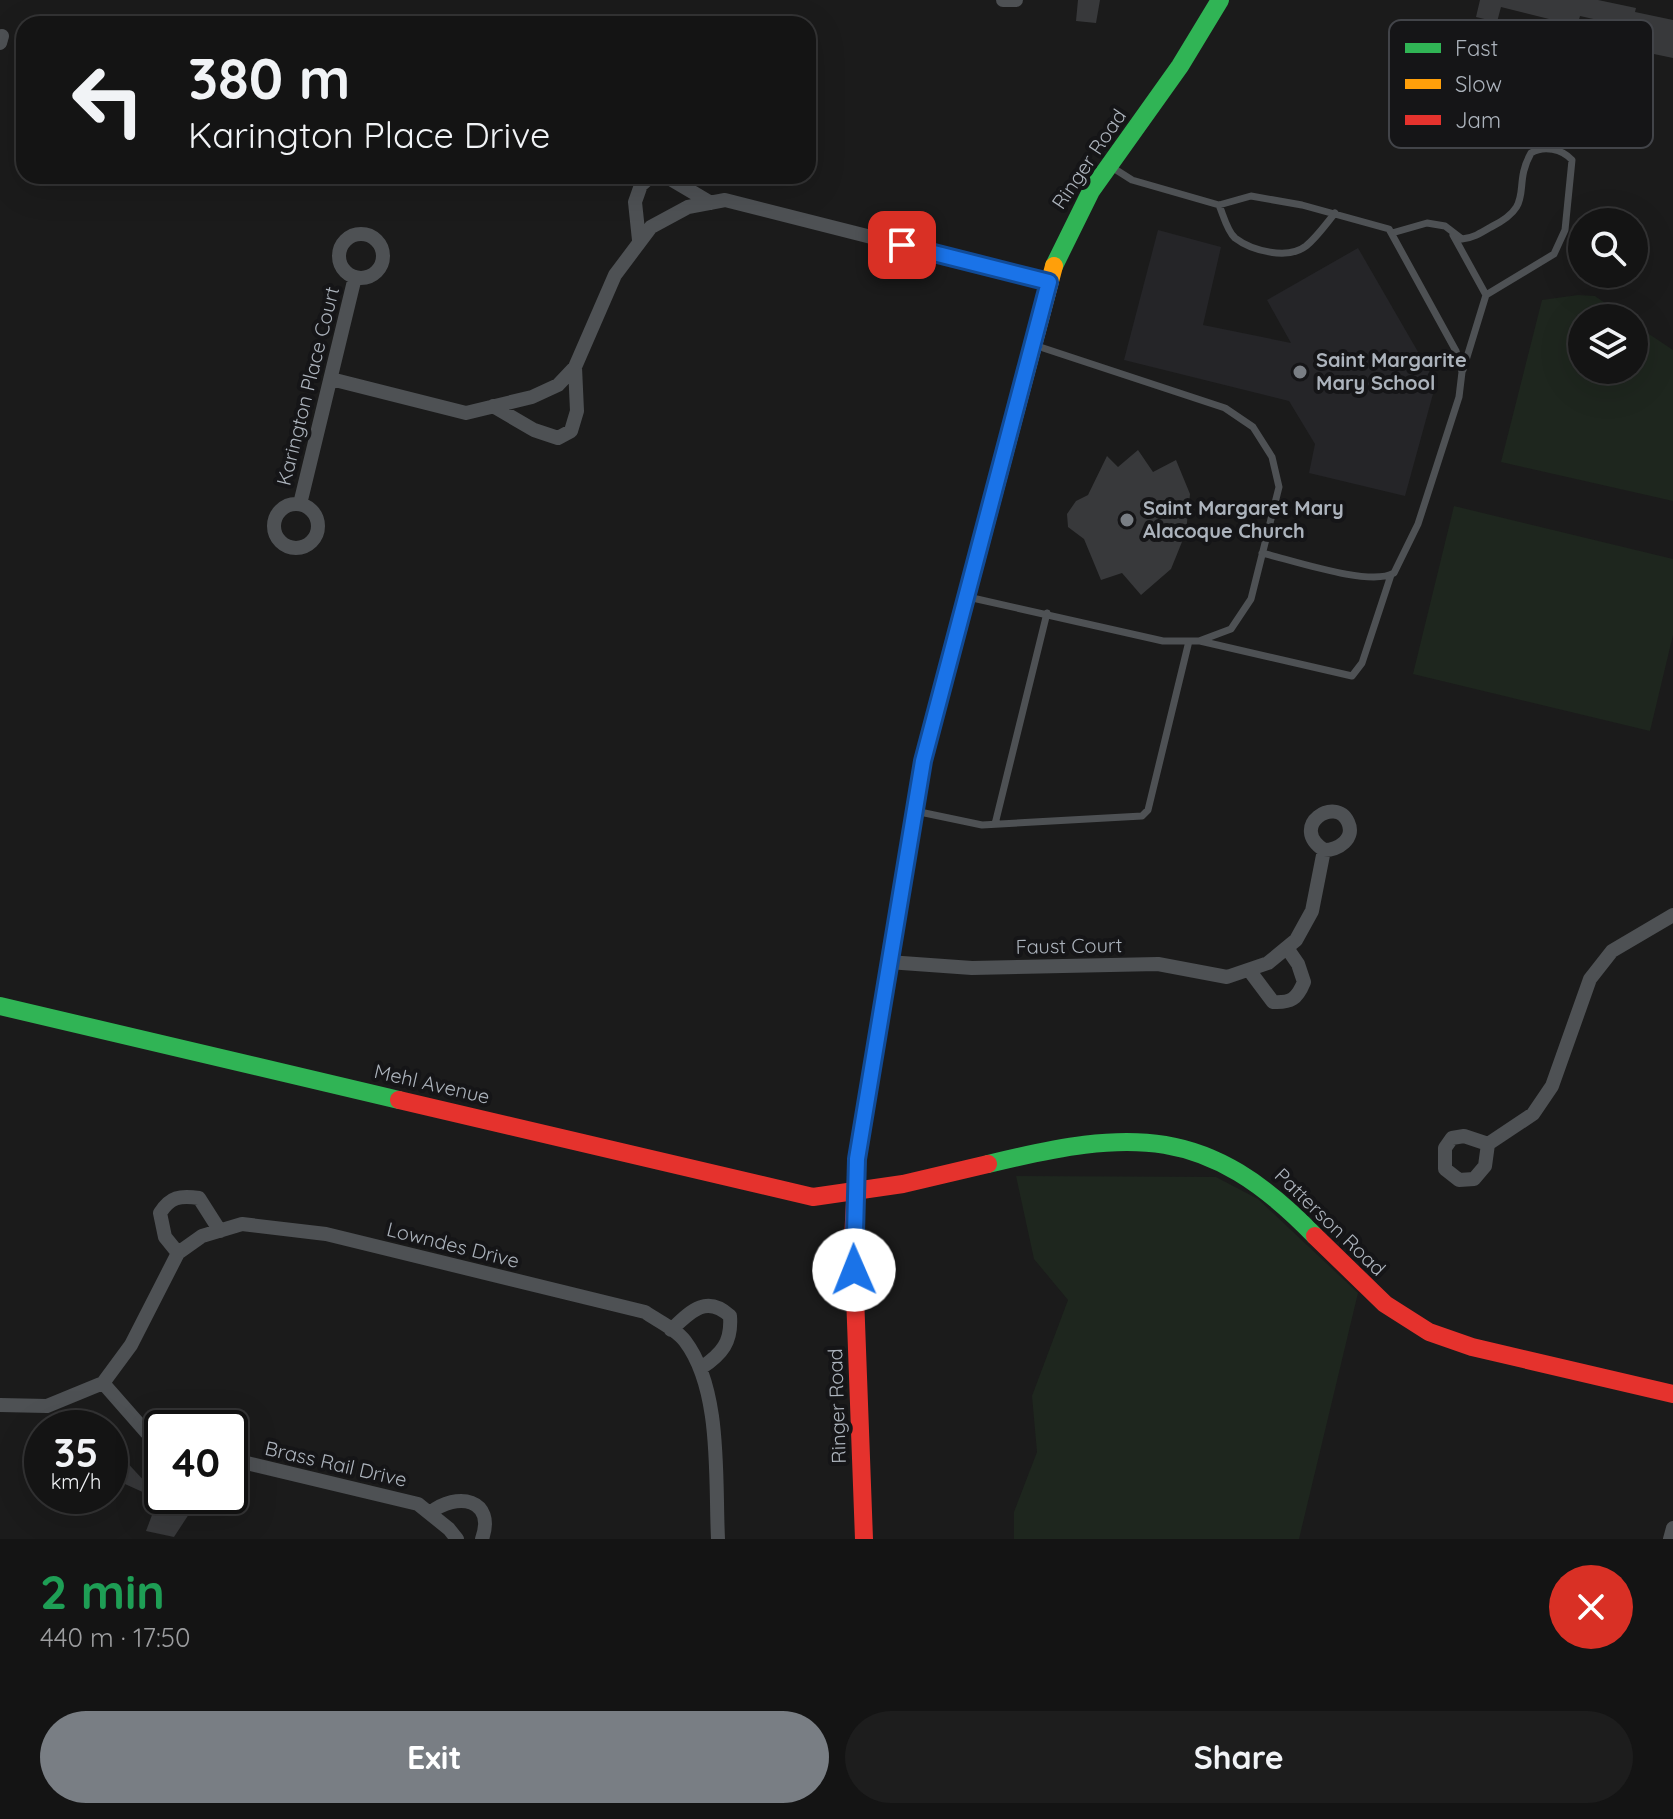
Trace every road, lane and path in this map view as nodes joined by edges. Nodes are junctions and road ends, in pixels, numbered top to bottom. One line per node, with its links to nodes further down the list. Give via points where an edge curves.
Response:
1 (1003, 0): 2 (street)
2 (1016, 0)
3 (1220, 0): 4 (street, Ringer Road, via 1192,50)
4 (1109, 164): 8 (lane, via 1132,180); 14 (street, Ringer Road, via 1077,212)
5 (642, 184): 12 (street, via 635,202)
6 (679, 184): 7 (street)
7 (711, 203): 12 (street, via 672,214); 14 (street, via 725,200)
8 (1219, 205): 9 (lane, via 1251,196); 9 (lane, via 1233,237 1276,252 1304,248)
9 (1335, 213): 10 (lane)
10 (1392, 233): 11 (lane, via 1427,223 1445,226); 18 (lane, via 1456,351)
11 (1453, 235): 15 (lane); 15 (lane, via 1470,238 1512,216 1526,161 1536,150 1552,149 1572,160 1565,230 1554,254)
12 (639, 240): 17 (street, via 615,275)
13 (355, 277): 19 (street, Karington Place Court)
14 (1049, 282): 16 (street, Ringer Road)
15 (1486, 295): 18 (lane)
16 (1032, 344): 22 (lane, via 1225,408 1253,427 1272,457 1279,487); 24 (street, Ringer Road)
17 (575, 367): 20 (street, via 558,385); 20 (street, via 577,411 571,431 558,438)
18 (1462, 372): 23 (lane, via 1459,397 1418,524)
19 (331, 379): 20 (street, via 466,413); 21 (street, Karington Place Court)
20 (493, 406)
21 (300, 504)
22 (1262, 553): 23 (lane, via 1359,575); 27 (lane, via 1251,599 1231,629)
23 (1391, 575): 27 (lane, via 1362,663 1352,676)
24 (966, 597): 25 (lane); 28 (street, Ringer Road)
25 (1047, 613): 26 (lane, via 1163,641); 29 (lane)
26 (1189, 641): 27 (lane); 29 (lane, via 1148,810 1142,816)
27 (1199, 641)
28 (913, 811): 29 (lane); 33 (street, Ringer Road)
29 (995, 824)
30 (1324, 850): 32 (street, Faust Court, via 1312,911)
31 (1673, 915): 36 (street, via 1612,951 1590,979 1552,1086 1533,1114)
32 (1287, 948): 34 (street, Faust Court); 34 (street, via 1304,982 1288,1003 1273,1002)
33 (888, 962): 34 (street, Faust Court, via 972,968 1158,964 1227,977); 37 (street, Ringer Road)
34 (1249, 970)
35 (0, 1006): 37 (street, Mehl Avenue, via 813,1197)
36 (1488, 1144)
37 (854, 1195): 43 (street, Patterson Road, via 1087,1145 1127,1142 1189,1148 1251,1178 1379,1299 1420,1328 1482,1349); 52 (street, Ringer Road)
38 (220, 1231): 39 (street, Lowndes Drive); 39 (street, via 199,1198 167,1201 160,1213 165,1237); 40 (street, Lowndes Drive, via 242,1224 326,1234 645,1312)
39 (178, 1253): 42 (street, via 131,1345)
40 (671, 1330): 41 (street, Lowndes Drive); 41 (street, via 706,1306 720,1307 730,1316 732,1335 720,1356)
41 (701, 1368): 51 (street, Lowndes Drive, via 710,1395)
42 (103, 1383): 44 (street, via 47,1406); 45 (street)
43 (1673, 1394)
44 (0, 1405)
45 (144, 1430)
46 (248, 1463): 47 (street, Brass Rail Drive, via 418,1504)
47 (430, 1513): 49 (street, Brass Rail Drive); 50 (street, via 447,1502 472,1503 487,1524)
48 (1673, 1528): 53 (street)
49 (457, 1539)
50 (482, 1539)
51 (718, 1539)
52 (864, 1539)
53 (1670, 1539)

